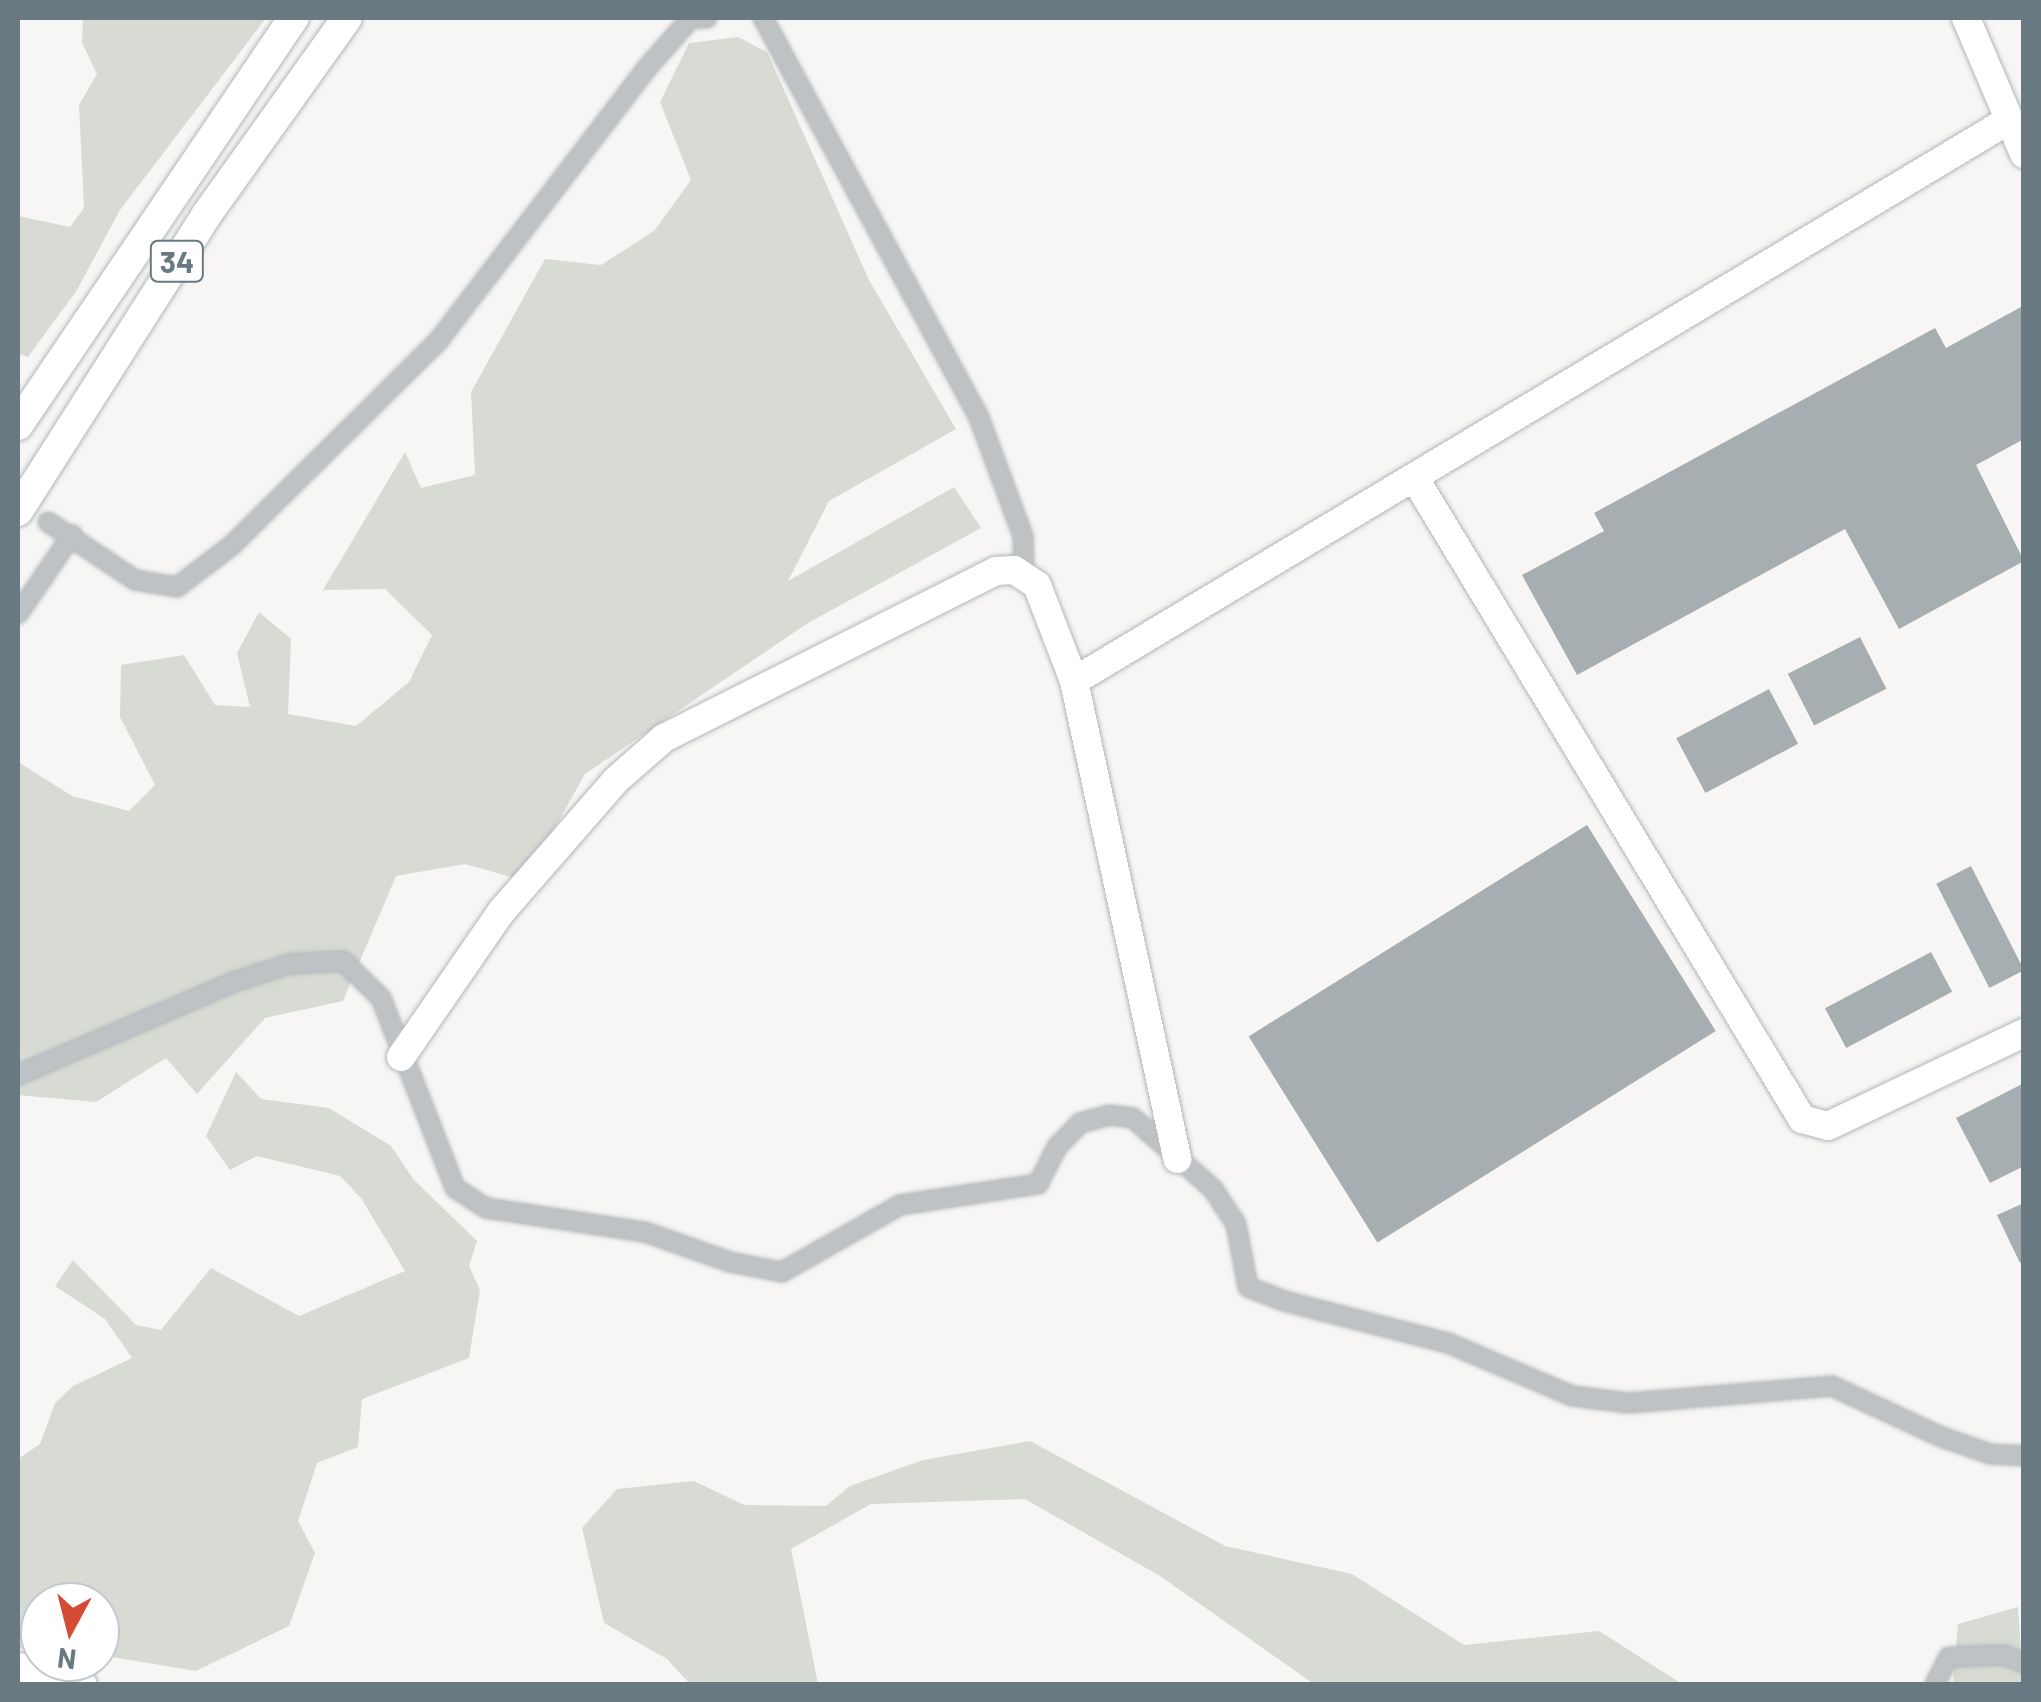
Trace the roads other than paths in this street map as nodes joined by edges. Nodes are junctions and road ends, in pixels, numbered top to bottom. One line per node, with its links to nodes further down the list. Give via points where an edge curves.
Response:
1 (294, 18): 9 (main road, 34)
2 (347, 18): 11 (main road, 34, via 205,217)
3 (690, 18): 4 (street); 13 (street, via 438,340 231,546 177,587 135,580)
4 (707, 18)
5 (764, 18): 14 (street, via 978,414 1023,536)
6 (1966, 18): 7 (street)
7 (2009, 120): 8 (street); 10 (street)
8 (2024, 154)
9 (18, 425)
10 (1414, 477): 16 (street); 17 (street, via 1802,1119 1828,1126)
11 (18, 511)
12 (48, 522): 13 (street)
13 (72, 535): 15 (street)
14 (1024, 572): 16 (street, via 1037,584); 18 (street, via 996,571 664,738 616,780 500,912)
15 (18, 614)
16 (1074, 680): 20 (street)
17 (2024, 1033)
18 (402, 1057): 19 (street, via 381,998 343,961 288,964 234,982); 20 (street, via 455,1188 481,1206 644,1232 782,1272 900,1205 1038,1184 1057,1147 1080,1123 1109,1115 1133,1118)
19 (18, 1075)
20 (1177, 1160): 21 (street, via 1213,1189 1236,1224 1248,1287 1284,1301 1448,1343 1572,1396 1629,1402 1832,1386 1939,1436 1990,1454)
21 (2024, 1456)
22 (2024, 1663): 25 (street, via 2004,1655 1949,1656)
23 (18, 1670): 24 (highway)
24 (78, 1684)
25 (1936, 1684)

